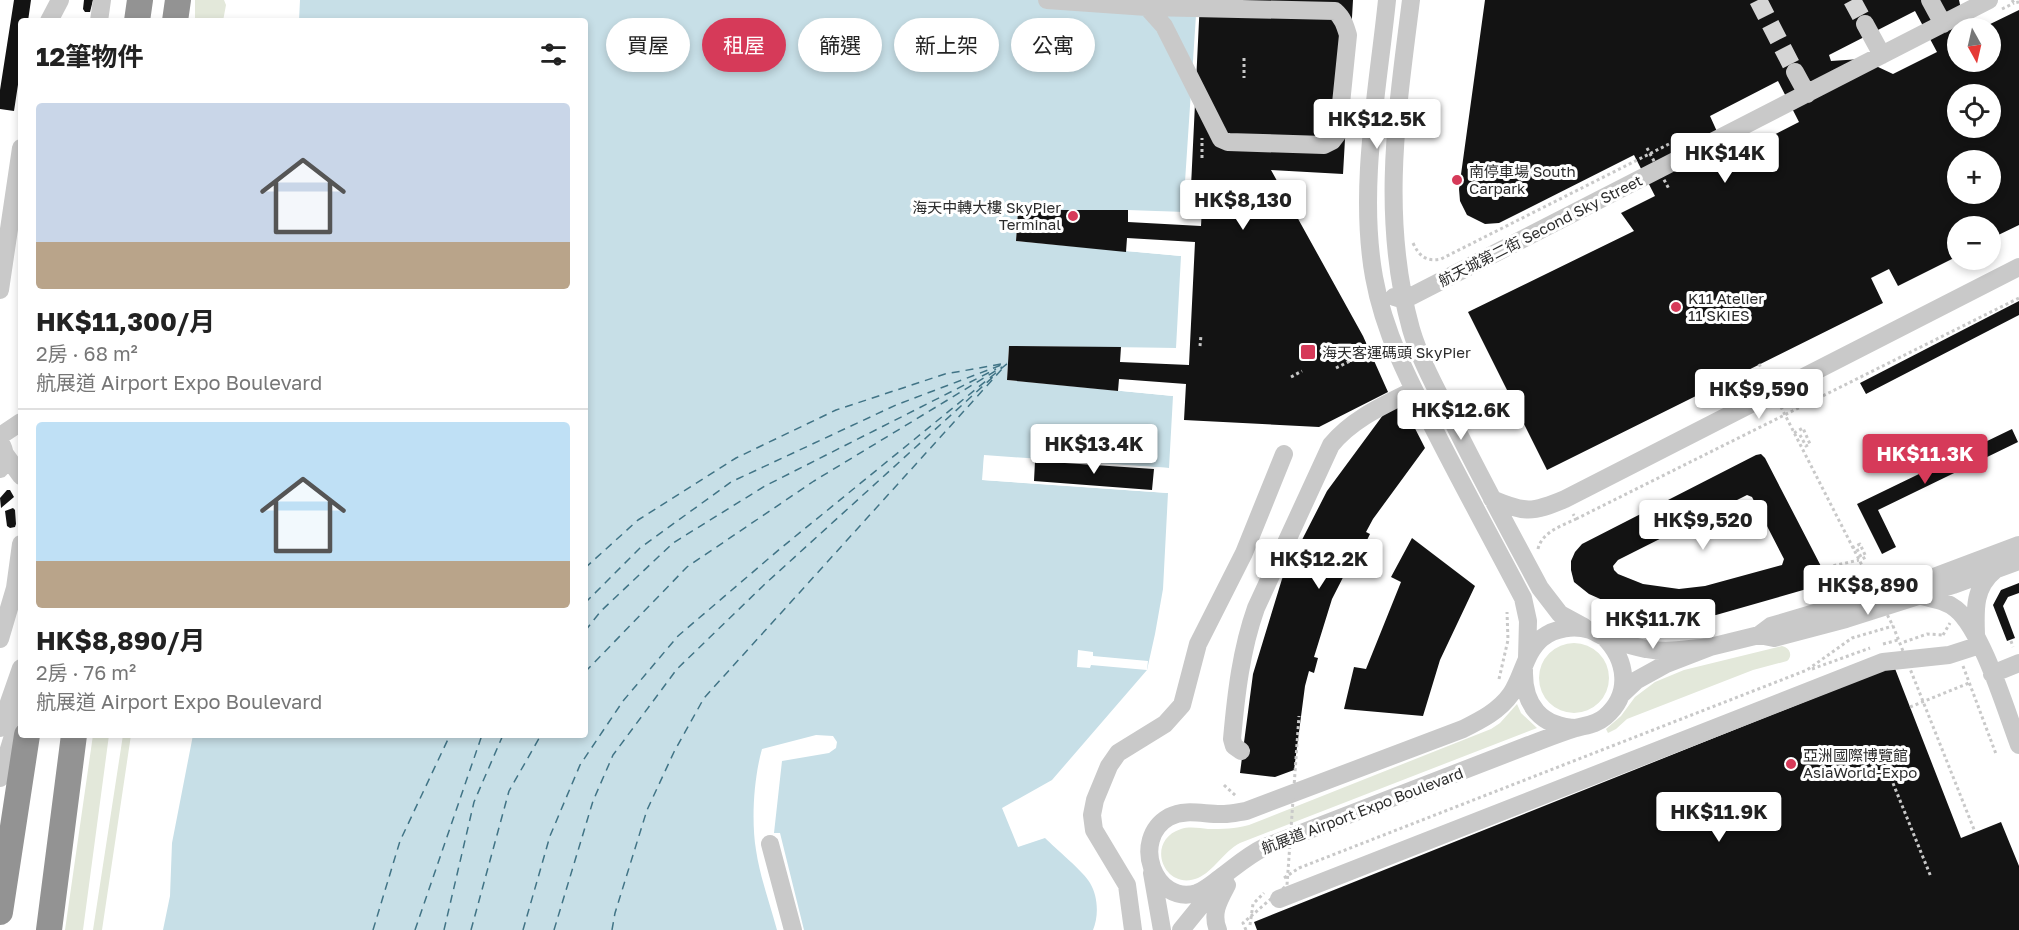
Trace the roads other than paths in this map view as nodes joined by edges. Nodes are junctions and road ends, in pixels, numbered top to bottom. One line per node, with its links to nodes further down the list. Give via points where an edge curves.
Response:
1 (58, 0): 11 (street, bridge); 12 (street)
2 (102, 0): 13 (street)
3 (140, 0): 14 (highway)
4 (178, 0): 15 (highway)
5 (1047, 0): 10 (street)
6 (1387, 0): 24 (street, via 1369,195 1371,253)
7 (1412, 0): 25 (street, via 1393,172 1395,240)
8 (1930, 0): 17 (street)
9 (1989, 0): 17 (street, 航天城第二街 Second Sky Street)
10 (1147, 7): 10 (street, via 1164,26 1221,139 1324,145 1338,133 1348,35 1335,11)
11 (50, 18)
12 (57, 18)
13 (99, 18)
14 (137, 18)
15 (175, 18)
16 (1865, 24): 18 (street)
17 (1943, 24): 18 (street, 航天城第二街 Second Sky Street)
18 (1882, 55): 20 (street, 航天城第二街 Second Sky Street)
19 (1796, 72): 20 (street)
20 (1807, 94): 25 (street, 航天城第二街 Second Sky Street)
21 (18, 168): 23 (street)
22 (2019, 267): 32 (street, via 1565,499 1524,510)
23 (0, 290)
24 (1378, 293): 25 (street); 26 (street)
25 (1404, 300): 32 (street, via 1424,364)
26 (1414, 390): 43 (street, via 1523,598 1528,621); 54 (street, via 1356,421 1331,446 1248,632 1232,739)
27 (18, 427): 29 (street)
28 (18, 437): 29 (street)
29 (5, 451): 31 (street)
30 (1284, 454): 63 (street, via 1244,553 1198,644 1182,705 1165,724 1118,753 1095,800 1092,823 1127,885)
31 (18, 470)
32 (1492, 498): 38 (street, via 1546,598 1560,614)
33 (2019, 545): 39 (street, 航展道 Airport Expo Boulevard, via 1935,577 1771,626)
34 (2019, 561): 36 (street, 航展道 Airport Expo Boulevard)
35 (18, 566): 40 (street)
36 (1995, 570): 37 (street, 航展道 Airport Expo Boulevard); 41 (street, via 1978,592)
37 (1922, 596): 39 (street, 航展道 Airport Expo Boulevard, via 1774,638); 41 (street, via 1956,609)
38 (1598, 634): 42 (street, 航展道 Airport Expo Boulevard, via 1658,651); 43 (street, 航展道 Airport Expo Boulevard, via 1577,627 1552,632 1533,647); 47 (street, via 1617,652 1624,670)
39 (1759, 635): 42 (street, 航展道 Airport Expo Boulevard)
40 (0, 639)
41 (1978, 639): 45 (street); 59 (street, via 1958,653 1883,662)
42 (1710, 647): 47 (street, 航展道 Airport Expo Boulevard, via 1666,664 1637,680)
43 (1525, 663): 50 (street, via 1525,691 1536,711 1554,724); 58 (street, 航展道 Airport Expo Boulevard, via 1512,693 1502,704 1463,729 1246,811 1183,813 1168,818 1150,842)
44 (2019, 663): 45 (street)
45 (1992, 674): 53 (street)
46 (18, 677): 49 (street)
47 (1621, 695): 50 (street, 航展道 Airport Expo Boulevard, via 1604,718)
48 (18, 720): 55 (street)
49 (0, 728)
50 (1577, 728): 57 (street, 航展道 Airport Expo Boulevard, via 1265,847)
51 (27, 738): 60 (highway)
52 (74, 738): 61 (highway)
53 (2019, 745)
54 (1240, 751)
55 (0, 778)
56 (770, 844): 62 (street)
57 (1236, 865): 58 (street, 航展道 Airport Expo Boulevard, via 1204,890 1190,894 1168,888); 65 (street); 66 (street, via 1214,916)
58 (1152, 869): 64 (street)
59 (1275, 893)
60 (0, 912)
61 (49, 930)
62 (793, 930)
63 (1133, 930)
64 (1162, 930)
65 (1181, 930)
66 (1218, 930)

